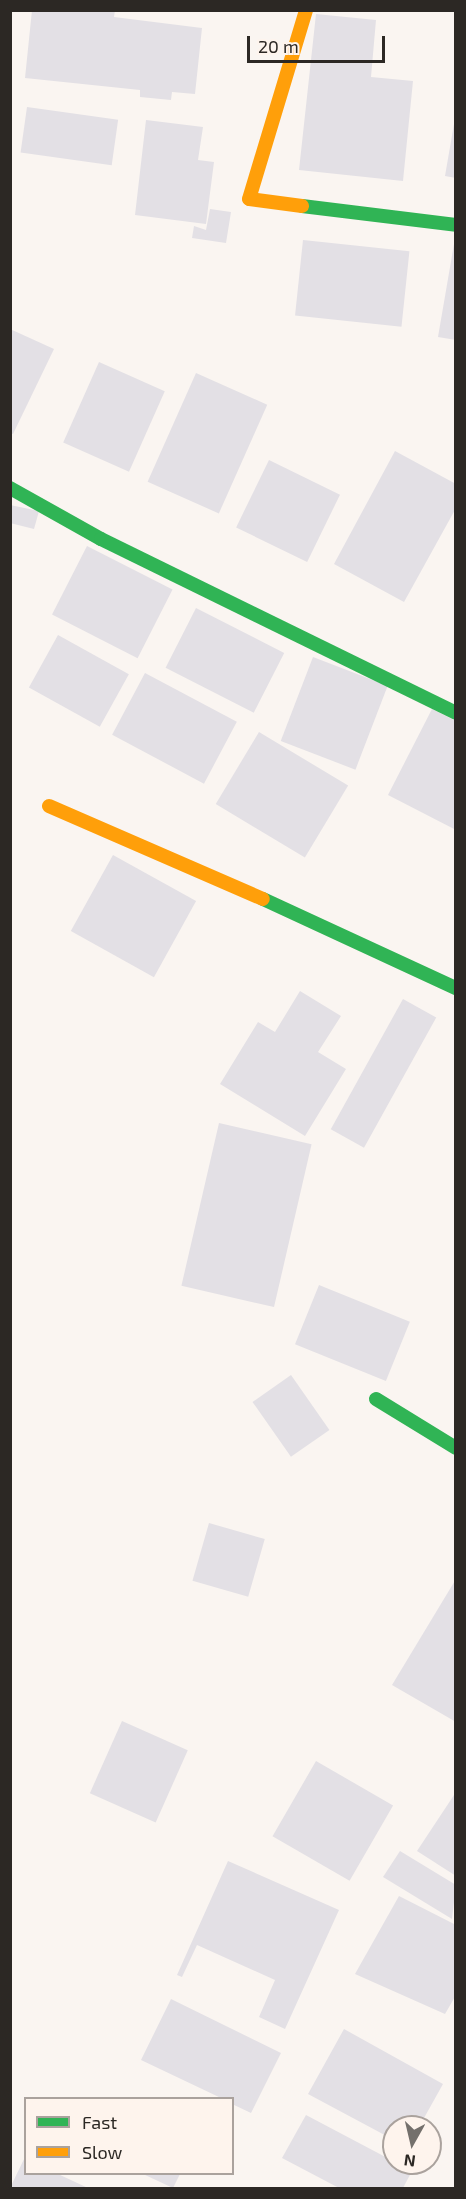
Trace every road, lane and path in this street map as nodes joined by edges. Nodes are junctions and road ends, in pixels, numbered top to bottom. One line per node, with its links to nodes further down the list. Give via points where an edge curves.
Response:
1 (306, 10): 2 (street, via 249,199)
2 (456, 225)
3 (10, 488): 4 (street, via 100,539)
4 (456, 713)
5 (49, 806): 6 (street, via 408,962)
6 (456, 988)
7 (376, 1399): 8 (street)
8 (456, 1448)

